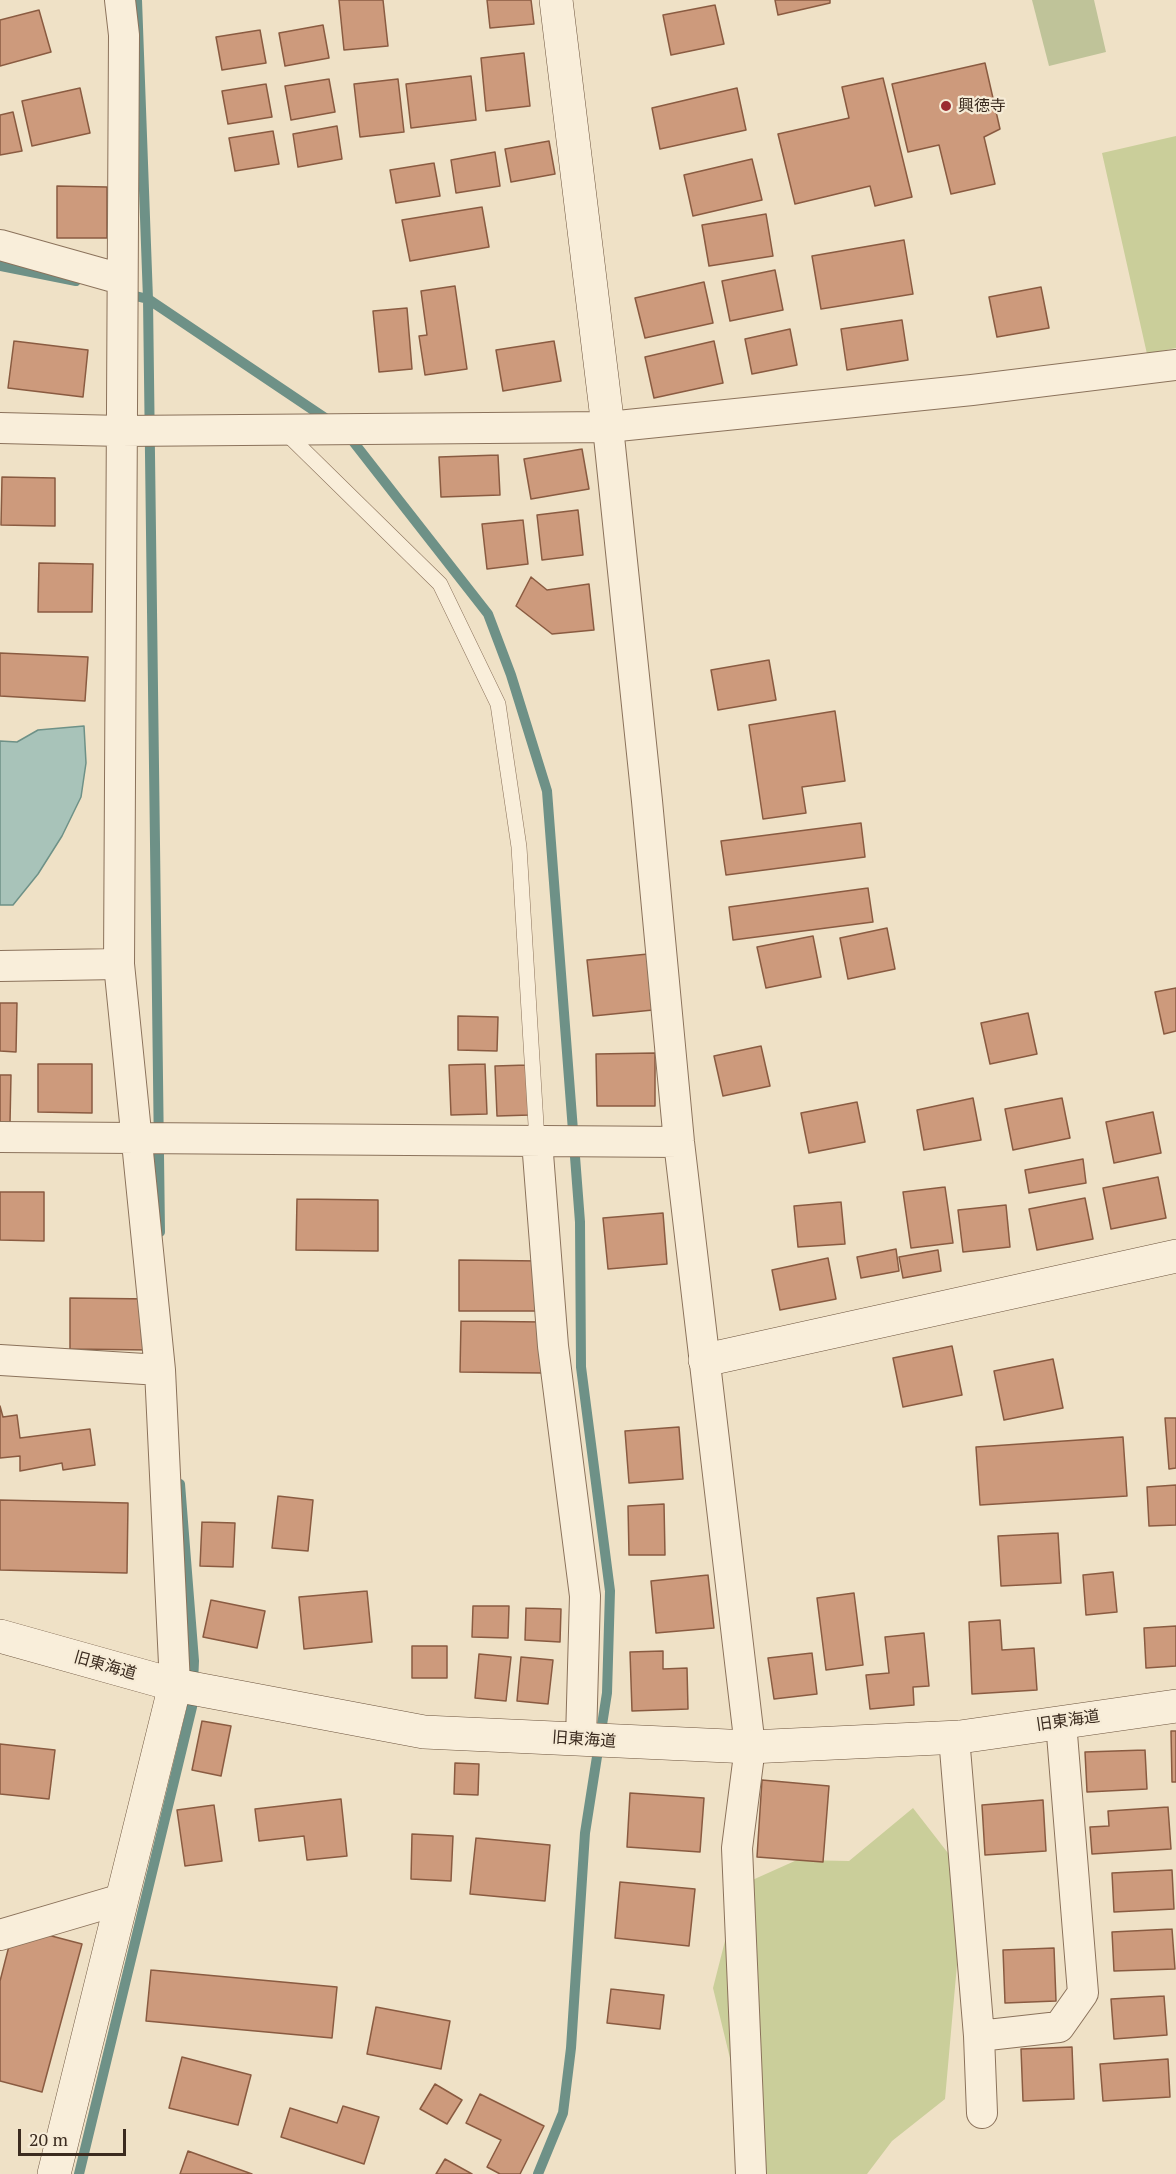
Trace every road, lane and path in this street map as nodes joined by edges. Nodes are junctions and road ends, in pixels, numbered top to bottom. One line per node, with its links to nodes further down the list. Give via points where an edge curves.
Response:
1 (120, 0): 4 (street, via 124,35)
2 (556, 0): 6 (street)
3 (0, 245): 4 (street)
4 (121, 279): 9 (street)
5 (1176, 365): 6 (street)
6 (608, 427): 8 (street); 15 (street)
7 (0, 428): 9 (street)
8 (282, 429): 9 (street); 14 (lane, via 440,584 498,704 519,846)
9 (121, 430): 10 (street)
10 (119, 964): 11 (street); 12 (street)
11 (0, 966)
12 (135, 1136): 13 (street); 14 (street); 19 (street)
13 (0, 1137)
14 (537, 1141): 15 (street); 25 (street, via 553,1346 585,1596)
15 (679, 1142): 18 (street)
16 (1176, 1256): 18 (street)
17 (0, 1360): 19 (street)
18 (705, 1360): 26 (street)
19 (160, 1370): 21 (street)
20 (0, 1636): 21 (street, 旧東海道)
21 (175, 1685): 25 (street, 旧東海道, via 424,1732); 27 (street)
22 (1176, 1706): 23 (street, 旧東海道)
23 (1061, 1722): 24 (street, 旧東海道); 29 (street, via 1083,1993 1059,2027)
24 (954, 1737): 26 (street, 旧東海道); 29 (street)
25 (581, 1739): 26 (street, 旧東海道)
26 (750, 1747): 32 (street, via 737,1848)
27 (122, 1899): 28 (street); 31 (street)
28 (0, 1935)
29 (979, 2036): 30 (street)
30 (982, 2113)
31 (54, 2174)
32 (751, 2174)

